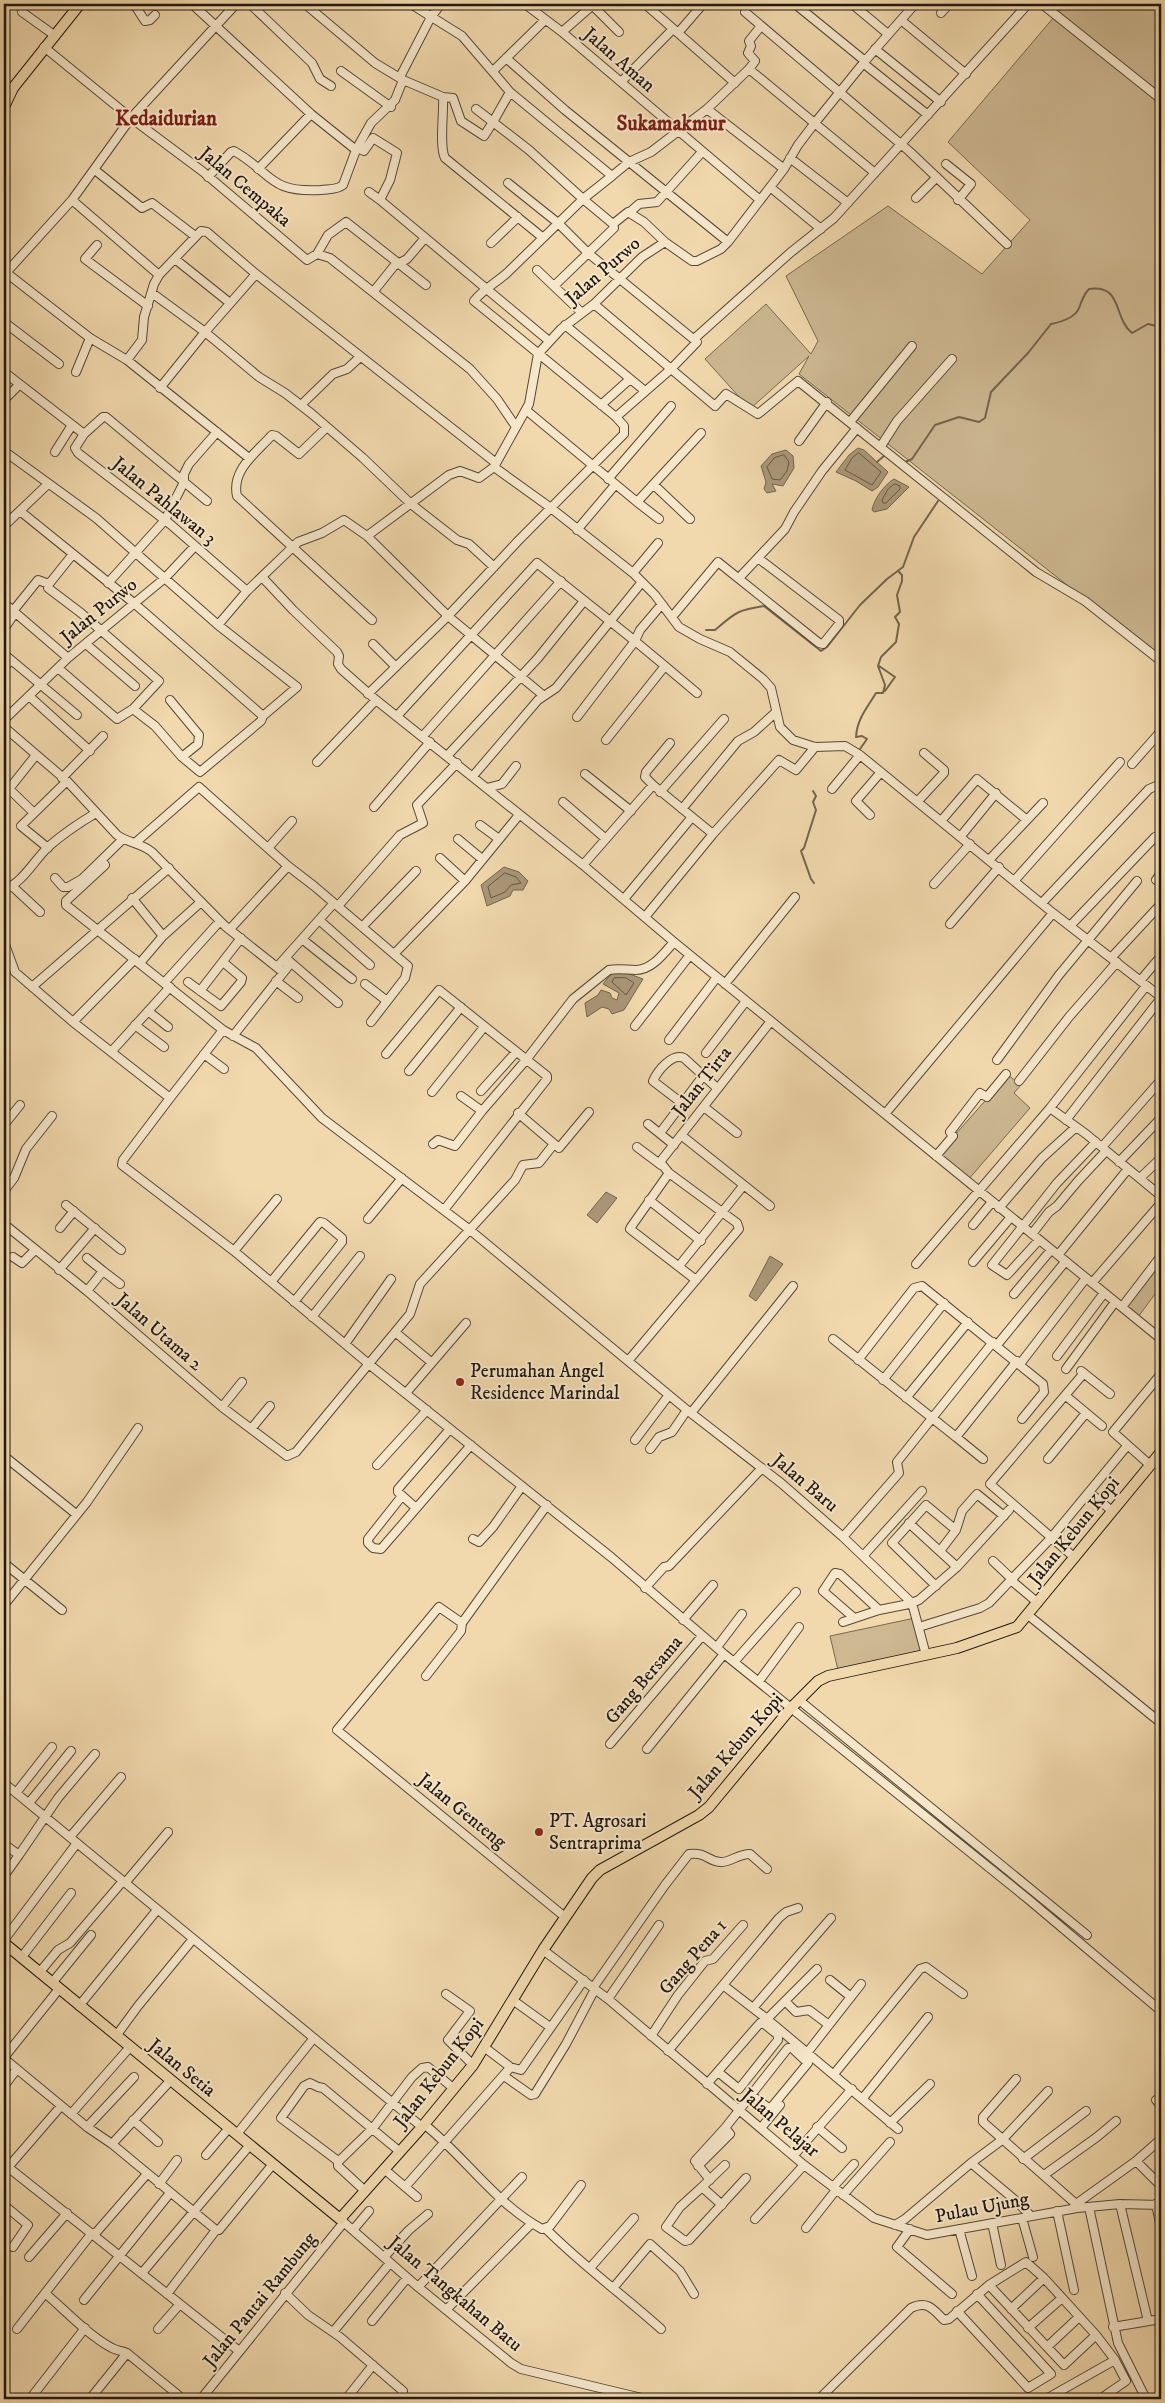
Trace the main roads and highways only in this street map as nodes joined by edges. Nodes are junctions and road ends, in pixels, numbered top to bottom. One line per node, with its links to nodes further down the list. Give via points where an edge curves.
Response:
1 (80, 4): 2 (main road, via 10,92)
2 (4, 108)
3 (1161, 1452): 5 (main road, Jalan Kebun Kopi, via 1017,1627 926,1655 828,1676 818,1681 791,1708 709,1807 600,1870 565,1917 473,2065)
4 (4, 1942): 5 (main road, Jalan Setia)
5 (342, 2220)

